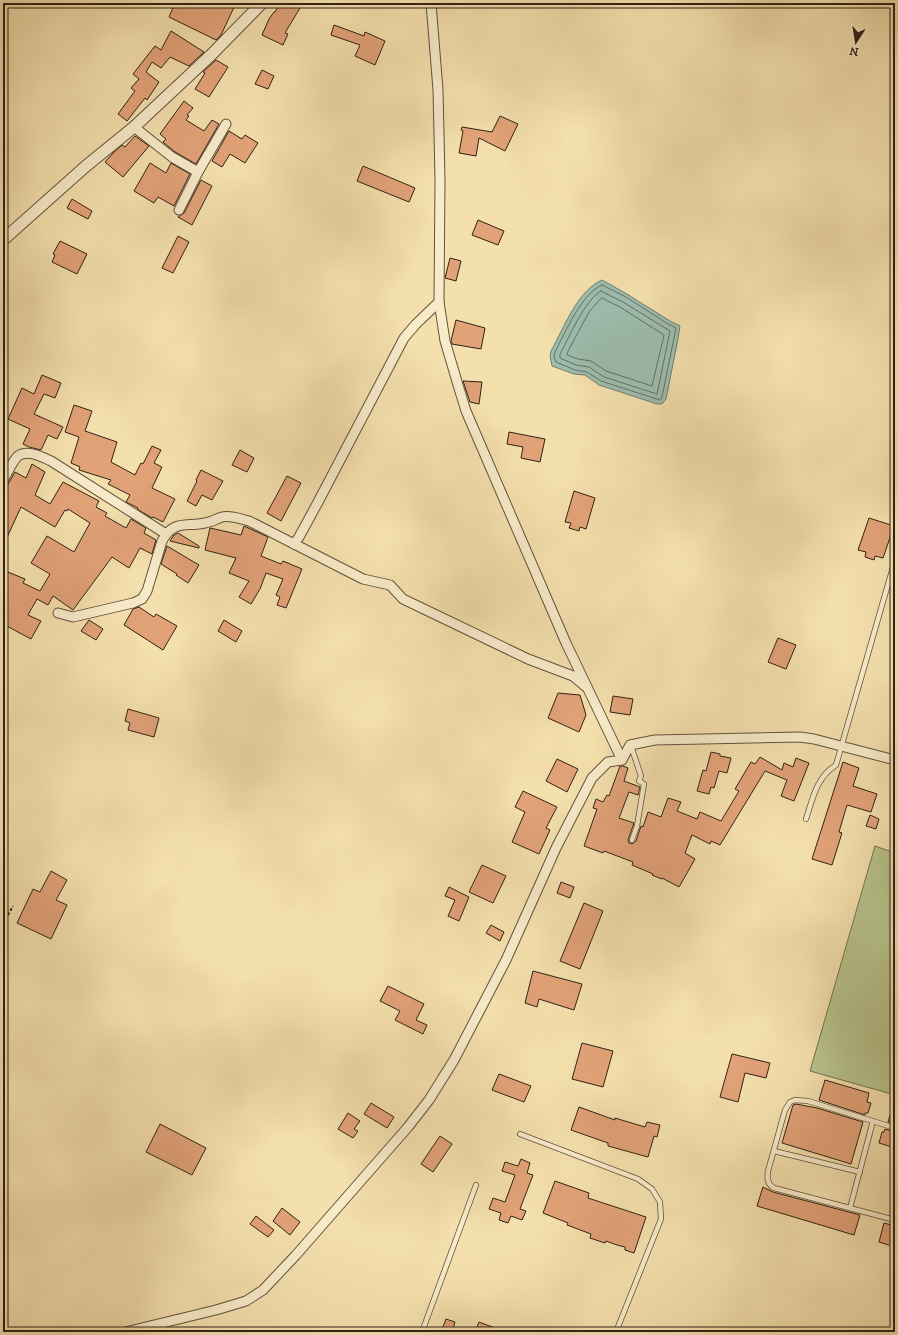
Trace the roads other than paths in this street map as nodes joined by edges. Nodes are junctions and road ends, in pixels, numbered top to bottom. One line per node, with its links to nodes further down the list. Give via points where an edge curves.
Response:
1 (262, 3): 4 (street)
2 (431, 3): 8 (street, via 438,90)
3 (226, 124): 5 (street)
4 (134, 127): 5 (street, via 172,157); 7 (street)
5 (198, 172): 6 (street)
6 (179, 210)
7 (3, 240)
8 (439, 302): 11 (street, via 404,338); 14 (street, via 445,341 466,410 566,643)
9 (3, 480): 10 (street, via 18,456 24,453 41,456)
10 (166, 534): 11 (street, via 177,526 205,523 223,516 249,521); 13 (street, via 148,591 142,599 73,617)
11 (294, 544): 14 (street, via 363,579 390,585 403,599 528,659 573,676)
12 (893, 567): 16 (lane)
13 (58, 613)
14 (588, 688): 17 (street)
15 (630, 745): 16 (street, via 655,740 800,737); 17 (street); 20 (lane, via 641,776 639,781 644,784)
16 (841, 745): 18 (street); 19 (lane, via 836,765 827,771 819,782)
17 (622, 760): 29 (street, via 608,762 592,778 556,848 506,960 454,1060 429,1100 398,1139 262,1290 246,1301)
18 (895, 760)
19 (806, 819)
20 (632, 840)
21 (873, 1121): 22 (lane); 24 (lane, via 808,1101 795,1100 790,1102 786,1110); 25 (lane)
22 (895, 1128)
23 (520, 1134): 31 (lane, via 638,1178 652,1189 660,1202 661,1218)
24 (774, 1151): 25 (lane); 27 (lane, via 767,1179 770,1186)
25 (860, 1172): 27 (lane)
26 (476, 1185): 30 (lane)
27 (850, 1208): 28 (lane)
28 (895, 1220)
29 (125, 1332)
30 (422, 1332)
31 (616, 1332)

